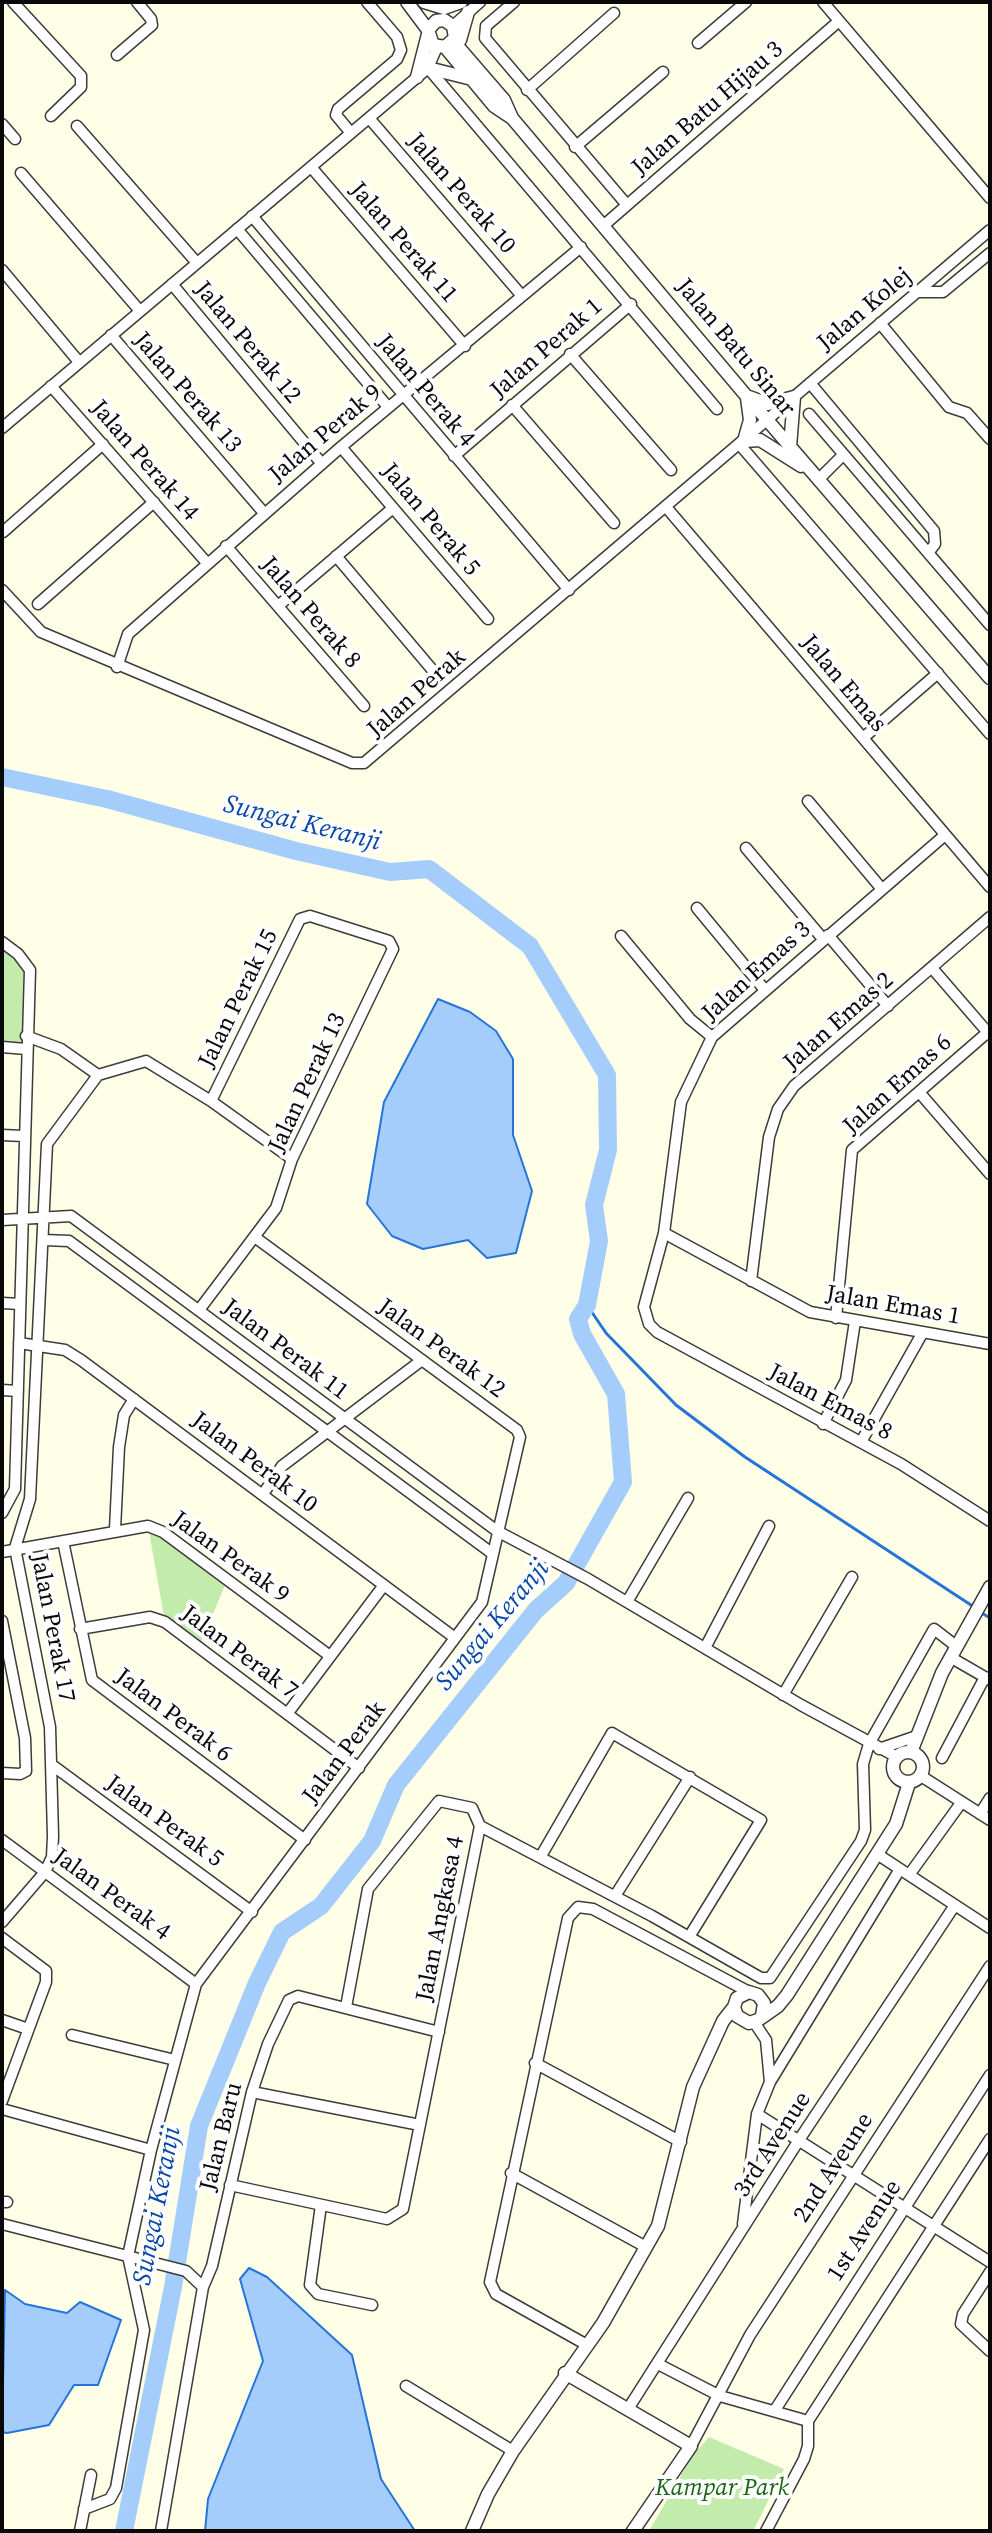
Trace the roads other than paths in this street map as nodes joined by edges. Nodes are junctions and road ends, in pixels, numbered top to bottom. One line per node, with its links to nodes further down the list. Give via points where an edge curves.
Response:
1 (13, 2): 23 (street, via 81,76 81,87)
2 (137, 2): 17 (street, via 152,25)
3 (367, 2): 28 (street, via 397,37 401,50 338,109 336,115)
4 (407, 2): 14 (street)
5 (424, 2): 10 (street, via 444,8); 13 (street)
6 (480, 2): 10 (street)
7 (514, 2): 22 (street, via 483,31)
8 (746, 2): 15 (street)
9 (823, 2): 12 (street)
10 (464, 5): 13 (street); 16 (street, via 460,35)
11 (614, 13): 22 (street)
12 (839, 21): 33 (street); 34 (street, Jalan Batu Hijau 3)
13 (445, 22): 14 (street); 16 (street)
14 (428, 32): 16 (street); 20 (street)
15 (698, 43)
16 (449, 46): 18 (street); 21 (street); 25 (street, Jalan Batu Sinar, via 504,100)
17 (117, 55)
18 (428, 68): 20 (street); 21 (street); 39 (street)
19 (663, 72): 30 (street)
20 (417, 77): 24 (street)
21 (471, 79): 25 (street)
22 (527, 90): 30 (street)
23 (51, 116)
24 (369, 118): 28 (street); 45 (street, Jalan Perak 10)
25 (512, 118): 36 (street, Jalan Batu Sinar)
26 (2, 124): 29 (street)
27 (77, 126): 41 (street)
28 (351, 133): 31 (street)
29 (15, 139)
30 (575, 147): 34 (street)
31 (311, 167): 35 (street); 50 (street, Jalan Perak 11)
32 (21, 173): 47 (street)
33 (990, 198)
34 (627, 205): 36 (street, Jalan Batu Hijau 3)
35 (252, 216): 37 (street); 56 (street, Jalan Perak 4)
36 (603, 226): 55 (street, Jalan Batu Sinar)
37 (237, 229): 41 (street); 59 (street, Jalan Perak 4)
38 (990, 230): 44 (street, Jalan Kolej)
39 (581, 247): 45 (street, Jalan Perak 9); 46 (street)
40 (990, 253): 44 (street, via 943,292)
41 (197, 263): 43 (street)
42 (2, 270): 52 (street)
43 (172, 284): 47 (street); 71 (street, Jalan Perak 12)
44 (918, 292): 48 (street, Jalan Kolej)
45 (522, 296): 50 (street, Jalan Perak 9)
46 (631, 304): 51 (street, Jalan Perak 1); 60 (street)
47 (140, 311): 49 (street)
48 (880, 323): 53 (street, Jalan Kolej); 64 (street, via 949,407 967,413)
49 (111, 335): 52 (street); 77 (street, Jalan Perak 13)
50 (465, 346): 56 (street, Jalan Perak 9)
51 (570, 354): 58 (street, Jalan Perak 1); 72 (street)
52 (79, 362): 54 (street)
53 (810, 383): 57 (street, Jalan Kolej); 81 (street, Jalan Batu Sinar, via 934,531 935,544)
54 (51, 386): 63 (street); 66 (street, Jalan Perak 14)
55 (746, 395): 57 (street, via 768,404); 62 (street, Jalan Batu Sinar); 65 (street, via 750,420)
56 (402, 396): 59 (street, Jalan Perak 9); 70 (street, Jalan Perak 4)
57 (794, 397): 62 (street, Jalan Kolej); 68 (street)
58 (512, 405): 70 (street, Jalan Perak 1); 78 (street)
59 (388, 407): 67 (street, Jalan Perak 9)
60 (717, 409)
61 (809, 414): 69 (street)
62 (767, 420): 65 (street, Jalan Perak); 68 (street, Jalan Batu Sinar)
63 (2, 428)
64 (990, 439)
65 (742, 443): 73 (street, via 760,440); 75 (street, Jalan Perak); 92 (street)
66 (103, 444): 74 (street, Jalan Perak 14); 79 (street)
67 (341, 447): 71 (street, Jalan Perak 9); 76 (street, Jalan Perak 5)
68 (790, 447): 73 (street, Jalan Batu Sinar)
69 (843, 455): 73 (street); 81 (street)
70 (454, 456): 85 (street, Jalan Perak 4)
71 (322, 464): 77 (street, Jalan Perak 9)
72 (671, 470)
73 (815, 476): 93 (street, Jalan Batu Sinar)
74 (154, 502): 83 (street, Jalan Perak 14); 86 (street)
75 (666, 507): 85 (street, Jalan Perak); 96 (street, Jalan Emas)
76 (393, 508): 82 (street); 88 (street, Jalan Perak 5)
77 (264, 513): 80 (street, Jalan Perak 9)
78 (614, 523)
79 (3, 532)
80 (226, 546): 83 (street, Jalan Perak 9); 87 (street, Jalan Perak 8)
81 (928, 553): 89 (street)
82 (336, 556): 87 (street); 91 (street)
83 (207, 563): 90 (street, Jalan Perak 9, via 128,634)
84 (2, 590): 90 (street, Jalan Perak, via 41,632)
85 (569, 590): 90 (street, Jalan Perak, via 364,763 352,763)
86 (38, 604)
87 (278, 606): 94 (street, Jalan Perak 8)
88 (488, 619)
89 (990, 625)
90 (117, 667)
91 (435, 673)
92 (938, 673): 95 (street); 96 (street)
93 (990, 678)
94 (364, 706)
95 (990, 734)
96 (863, 738): 98 (street, Jalan Emas)
97 (808, 801): 101 (street)
98 (945, 835): 100 (street, Jalan Emas); 101 (street, Jalan Emas 3)
99 (746, 848): 106 (street)
100 (990, 887)
101 (881, 888): 106 (street, Jalan Emas 3)
102 (697, 908): 109 (street)
103 (304, 917): 118 (street, Jalan Perak 15); 121 (street, Jalan Perak 13, via 389,941 393,949)
104 (990, 917): 108 (street, Jalan Emas 2)
105 (621, 936): 113 (street, via 690,1019)
106 (826, 937): 109 (street, Jalan Emas 3); 110 (street)
107 (2, 942): 112 (street, via 30,970)
108 (932, 968): 110 (street, Jalan Emas 2); 111 (street)
109 (764, 989): 113 (street, Jalan Emas 3)
110 (888, 1006): 129 (street, Jalan Emas 2, via 794,1086 773,1119)
111 (989, 1034): 117 (street, Jalan Emas 6)
112 (26, 1036): 115 (street); 116 (street, via 61,1049)
113 (712, 1037): 126 (street, Jalan Emas 3, via 681,1102)
114 (2, 1047): 115 (street)
115 (26, 1049): 120 (street)
116 (98, 1075): 118 (street, via 146,1061); 123 (street, via 47,1144)
117 (919, 1092): 122 (street); 133 (street, Jalan Emas 6, via 852,1150)
118 (211, 1101): 121 (street)
119 (2, 1135): 120 (street)
120 (23, 1136): 124 (street)
121 (292, 1159): 127 (street, Jalan Perak 13, via 276,1208)
122 (990, 1174)
123 (45, 1216): 124 (street, Jalan Perak 11); 128 (street, Jalan Perak 17); 132 (street, Jalan Perak 11, via 71,1216)
124 (22, 1218): 125 (street, Jalan Perak 11); 131 (street)
125 (2, 1220)
126 (664, 1233): 129 (street, Jalan Emas 1); 135 (street, Jalan Emas 3, via 644,1307)
127 (256, 1238): 132 (street, Jalan Perak 13); 140 (street, Jalan Perak 12)
128 (44, 1240): 138 (street, Jalan Perak 17); 146 (street, Jalan Perak 11, via 69,1241)
129 (751, 1281): 133 (street, Jalan Emas 1, via 810,1312)
130 (2, 1303): 131 (street)
131 (20, 1304): 137 (street)
132 (199, 1310): 144 (street, Jalan Perak 11)
133 (836, 1318): 134 (street, Jalan Emas 1)
134 (855, 1321): 136 (street, Jalan Emas 1); 145 (street, via 846,1380)
135 (649, 1324): 145 (street, Jalan Emas 8)
136 (923, 1332): 139 (street, Jalan Emas 1); 147 (street)
137 (19, 1343): 138 (street, Jalan Perak 10); 142 (street)
138 (39, 1344): 143 (street, Jalan Perak 10, via 65,1350); 158 (street, Jalan Perak 17, via 30,1499)
139 (990, 1344)
140 (422, 1360): 144 (street); 156 (street, Jalan Perak 12, via 520,1432)
141 (2, 1390): 142 (street)
142 (18, 1391): 149 (street)
143 (134, 1399): 150 (street, Jalan Perak 10); 155 (street, via 124,1415 119,1447)
144 (346, 1420): 146 (street); 156 (street, Jalan Perak 11)
145 (823, 1424): 147 (street, Jalan Emas 8)
146 (328, 1432): 150 (street, via 282,1466); 160 (street, Jalan Perak 11)
147 (861, 1442): 153 (street, Jalan Emas 8)
148 (2, 1473): 149 (street)
149 (16, 1474): 152 (street, via 15,1489)
150 (263, 1494): 162 (street, Jalan Perak 10)
151 (688, 1498): 164 (street)
152 (2, 1513)
153 (990, 1521)
154 (769, 1526): 168 (street)
155 (115, 1529): 157 (street, Jalan Perak 9); 170 (street, Jalan Perak 9, via 148,1526 163,1532)
156 (497, 1531): 160 (street, Jalan Perak); 164 (street, Jalan Perak 11)
157 (63, 1541): 158 (street, Jalan Perak 9); 166 (street, Jalan Perak 6)
158 (15, 1548): 159 (street, Jalan Perak 9); 179 (street, Jalan Perak 17, via 50,1727)
159 (2, 1552)
160 (493, 1554): 167 (street, Jalan Perak, via 482,1602)
161 (852, 1577): 172 (street)
162 (384, 1585): 167 (street, Jalan Perak 10); 170 (street)
163 (990, 1587): 169 (street)
164 (627, 1602): 168 (street, Jalan Perak 11)
165 (2, 1621): 181 (street, via 25,1738 26,1771)
166 (80, 1629): 173 (street, Jalan Perak 7, via 150,1617 165,1622); 190 (street, Jalan Perak 6, via 92,1680)
167 (455, 1638): 180 (street, Jalan Perak)
168 (705, 1648): 172 (street, Jalan Perak 11)
169 (953, 1652): 171 (street); 174 (street); 175 (street, via 934,1629)
170 (330, 1656): 173 (street)
171 (987, 1679): 178 (street)
172 (783, 1695): 175 (street, Jalan Perak 11)
173 (287, 1714): 180 (street, Jalan Perak 7)
174 (917, 1736): 175 (street); 176 (street)
175 (874, 1746): 177 (street, Jalan Perak 11); 196 (street, via 863,1764 865,1830)
176 (911, 1752): 177 (street); 182 (street, via 922,1762)
177 (897, 1757): 184 (street, via 894,1772)
178 (942, 1758)
179 (52, 1765): 193 (street, Jalan Perak 17, via 53,1847); 198 (street, Jalan Perak 5)
180 (359, 1768): 190 (street, Jalan Perak)
181 (2, 1773)
182 (921, 1776): 184 (street); 186 (street)
183 (690, 1777): 192 (street, via 612,1733); 195 (street); 202 (street, via 761,1820)
184 (909, 1783): 191 (street, via 896,1824)
185 (990, 1798): 187 (street)
186 (961, 1803): 187 (street); 194 (street)
187 (985, 1817)
188 (480, 1826): 192 (street); 211 (street, Jalan Angkasa 4, via 472,1808 445,1800 435,1805 368,1889); 216 (street, Jalan Angkasa 4)
189 (2, 1840): 193 (street, Jalan Perak 4)
190 (305, 1840): 198 (street, Jalan Perak)
191 (877, 1854): 194 (street); 199 (street)
192 (541, 1856): 195 (street)
193 (45, 1872): 200 (street); 207 (street, Jalan Perak 4)
194 (905, 1872): 197 (street); 222 (street)
195 (615, 1896): 202 (street)
196 (820, 1903): 199 (street); 202 (street, via 770,1978 761,1978)
197 (955, 1905): 201 (street); 229 (street, 3rd Avenue)
198 (252, 1912): 207 (street, Jalan Perak)
199 (838, 1915): 208 (street)
200 (2, 1922)
201 (990, 1928)
202 (689, 1937)
203 (2, 1938): 215 (street, via 46,1971)
204 (990, 1966): 206 (street, 2nd Aveune)
205 (715, 1976): 209 (street); 210 (street); 220 (street, via 593,1909 578,1907 562,1933)
206 (985, 1983): 233 (street, 2nd Aveune)
207 (196, 1984): 219 (street)
208 (793, 1986): 209 (street); 212 (street, via 778,2006)
209 (754, 1994): 210 (street, via 740,1995); 212 (street, via 764,2003)
210 (734, 2005): 214 (street); 218 (street)
211 (346, 2007): 216 (street); 223 (street, Jalan Baru, via 298,1996 289,2000)
212 (758, 2019): 214 (street); 222 (street)
213 (2, 2020): 215 (street)
214 (740, 2020): 218 (street)
215 (28, 2029): 224 (street)
216 (439, 2032): 227 (street, Jalan Angkasa 4)
217 (72, 2035): 219 (street)
218 (715, 2039): 230 (street, via 693,2087)
219 (175, 2060): 231 (street)
220 (535, 2063): 230 (street); 232 (street)
221 (990, 2075): 236 (street, 1st Avenue)
222 (770, 2082): 226 (street)
223 (252, 2092): 227 (street); 234 (street, Jalan Baru)
224 (2, 2101)
225 (2, 2109): 231 (street)
226 (757, 2114): 229 (street); 239 (street)
227 (420, 2125): 235 (street, Jalan Angkasa 4, via 398,2215 387,2219)
228 (990, 2139): 238 (street)
229 (799, 2140): 233 (street); 239 (street, 3rd Avenue)
230 (681, 2142): 240 (street, via 658,2226)
231 (151, 2150): 241 (street)
232 (511, 2173): 240 (street); 246 (street, via 490,2274 492,2289)
233 (853, 2174): 236 (street); 251 (street, 2nd Aveune, via 750,2335)
234 (230, 2185): 235 (street); 244 (street, Jalan Baru)
235 (321, 2205): 245 (street, via 310,2285 318,2294)
236 (905, 2207): 238 (street); 253 (street, 1st Avenue)
237 (2, 2224): 241 (street)
238 (935, 2226): 242 (street); 254 (street)
239 (743, 2228): 248 (street, 3rd Avenue)
240 (646, 2247): 246 (street)
241 (128, 2256): 244 (street, via 186,2271); 258 (street, via 143,2339 116,2488 110,2499)
242 (990, 2262)
243 (990, 2272): 247 (street, via 961,2324)
244 (203, 2287): 260 (street, Jalan Baru)
245 (372, 2305)
246 (587, 2345): 249 (street)
247 (990, 2351)
248 (658, 2364): 251 (street); 252 (street, 3rd Avenue)
249 (565, 2373): 252 (street); 256 (street)
250 (406, 2386): 256 (street)
251 (720, 2396): 253 (street); 255 (street, 2nd Aveune)
252 (628, 2409): 255 (street)
253 (775, 2410): 254 (street)
254 (808, 2421): 263 (street, via 804,2459)
255 (691, 2446): 262 (street)
256 (513, 2451): 261 (street)
257 (91, 2475): 258 (street)
258 (84, 2509): 259 (street)
259 (80, 2531)
260 (161, 2531)
261 (472, 2531)
262 (633, 2531)
263 (766, 2531)

